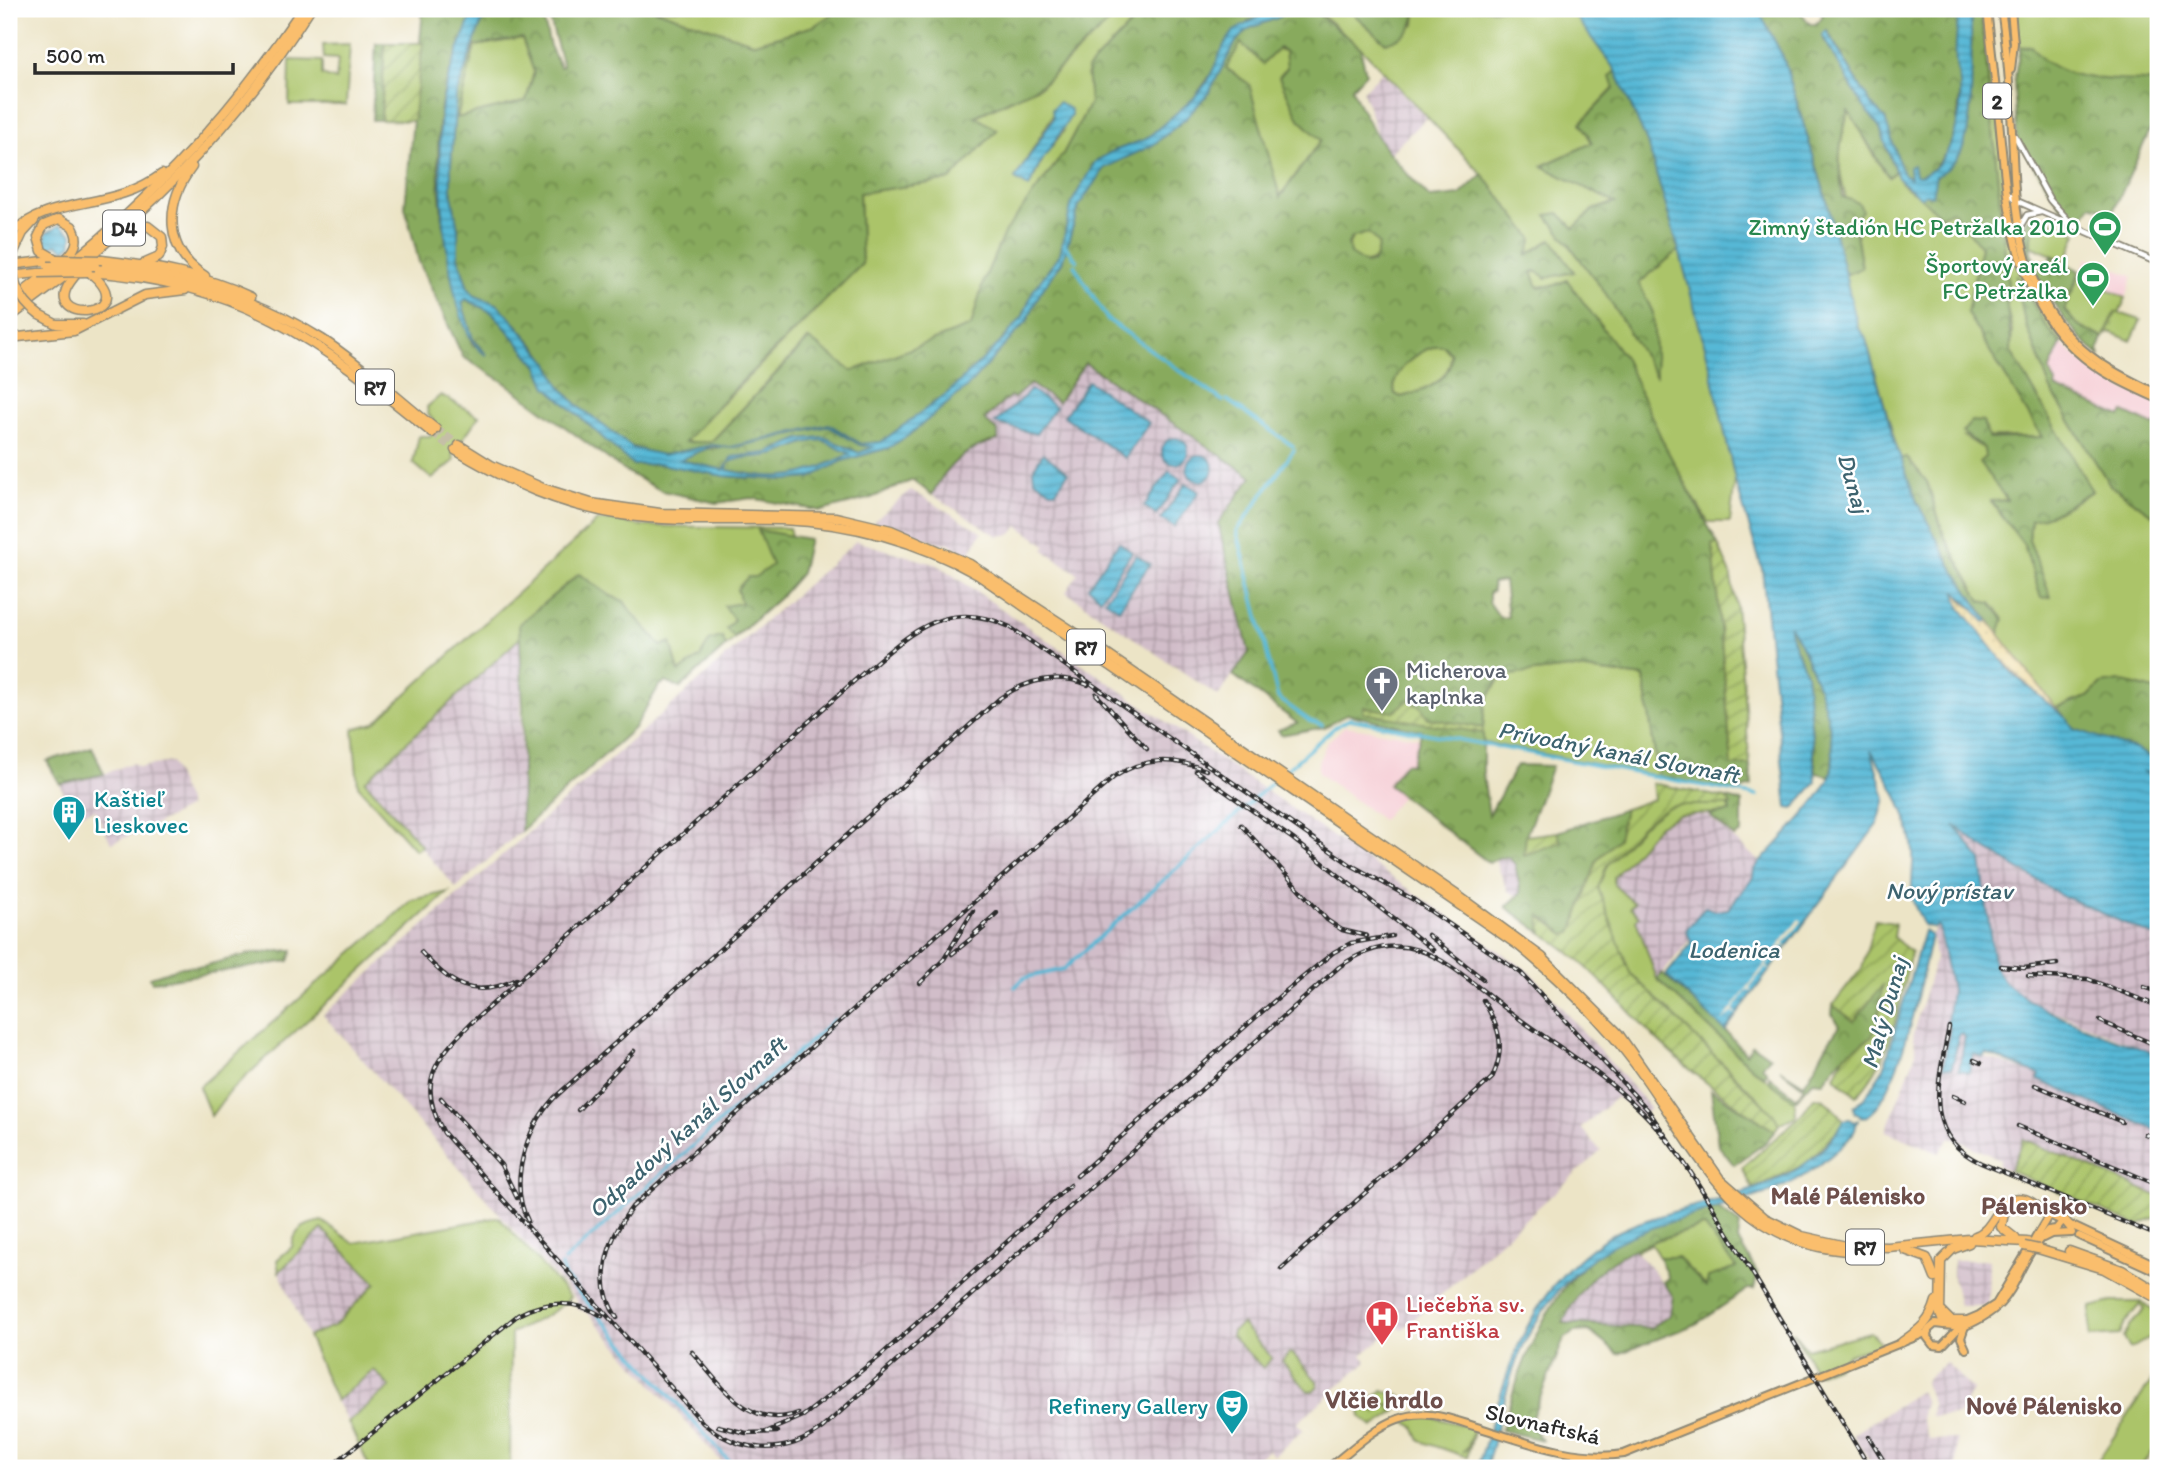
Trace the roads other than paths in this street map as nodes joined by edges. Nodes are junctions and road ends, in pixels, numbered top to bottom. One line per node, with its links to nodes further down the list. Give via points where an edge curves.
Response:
1 (302, 9): 9 (highway, D4, via 249,82)
2 (310, 9): 7 (highway, D4)
3 (1987, 9): 11 (main road, 2)
4 (2001, 9): 6 (main road, 2)
5 (2011, 9): 6 (main road, via 2014,46)
6 (2009, 86): 8 (main road, 2)
7 (225, 123): 10 (highway); 31 (highway, D4, via 125,226)
8 (2012, 127): 12 (main road, 2); 15 (street, via 2053,204)
9 (176, 165): 13 (highway, via 123,195); 29 (highway, D4, via 88,248)
10 (192, 167): 16 (highway); 26 (highway, via 174,197 172,229 186,260)
11 (2006, 189): 12 (street); 35 (main road, 2, via 2019,259 2047,318 2090,363)
12 (2016, 200): 14 (street); 17 (main road, 2)
13 (45, 213): 18 (highway); 32 (highway, bridge, via 26,229 14,252 12,269 25,303 38,315 68,325)
14 (2044, 213): 15 (street); 17 (street, via 2025,216)
15 (2077, 226): 20 (street)
16 (129, 230): 21 (highway, via 151,226 163,239 157,258); 25 (highway)
17 (2019, 233): 35 (main road, 2, via 2034,282 2064,330 2098,361)
18 (9, 235)
19 (56, 259): 22 (highway, bridge); 23 (highway); 28 (highway, via 43,251 38,237 44,225 59,219 75,231 74,251)
20 (2158, 263)
21 (137, 264): 22 (highway); 26 (highway)
22 (95, 266): 23 (highway, R7, bridge); 24 (highway, R7, bridge); 25 (highway, via 105,292 102,304 90,313 76,312 67,302 67,288); 27 (highway, R7); 30 (highway, R7, via 177,278)
23 (9, 267)
24 (9, 276)
25 (74, 277): 33 (highway)
26 (212, 281): 30 (highway)
27 (209, 293): 30 (highway, R7, via 269,317 316,343 434,431 341,352); 32 (highway, via 157,292 134,299)
28 (9, 303)
29 (9, 309)
30 (270, 310)
31 (9, 318)
32 (102, 318): 34 (highway, via 62,334)
33 (9, 324)
34 (9, 338)
35 (2158, 397)
36 (457, 447): 38 (highway, R7, via 543,488 592,503 660,513 836,517 891,530 970,564 1508,931 1568,980 1630,1053 1711,1173)
37 (2044, 1221): 39 (main road, via 2056,1229); 39 (main road, via 2057,1214); 40 (main road); 40 (highway, via 2059,1213); 41 (highway, via 2027,1200 2012,1199 2001,1206); 43 (highway, via 2022,1203 2004,1210 2001,1227); 44 (main road); 52 (main road, via 2001,1298)
38 (1766, 1222): 42 (highway, R7, via 1846,1246); 45 (highway, R7, via 1799,1241 1834,1250)
39 (2061, 1223): 40 (main road)
40 (2071, 1230): 44 (main road, via 2051,1234); 46 (main road); 47 (main road)
41 (1988, 1238): 42 (highway, R7); 43 (highway, R7)
42 (1969, 1241): 45 (highway, R7); 50 (highway, via 1941,1261)
43 (2024, 1243): 44 (highway, R7, bridge)
44 (2039, 1245): 48 (highway, R7, via 2107,1264); 49 (highway, R7, via 2104,1269); 52 (main road, via 2003,1304)
45 (1905, 1250): 50 (highway, via 1931,1262)
46 (2157, 1265)
47 (2158, 1272)
48 (2158, 1292)
49 (2158, 1299)
50 (1938, 1304): 51 (highway); 52 (highway, via 1949,1320); 57 (highway, via 1925,1324)
51 (1939, 1322): 52 (main road); 53 (main road); 54 (main road); 55 (main road); 56 (main road, via 1930,1333)
52 (1963, 1324): 54 (main road); 58 (main road, via 1961,1338)
53 (1928, 1332): 55 (main road, Slovnaftská); 56 (main road)
54 (1950, 1336): 56 (main road, Slovnaftská, via 1943,1343)
55 (1914, 1341): 56 (main road, Slovnaftská); 57 (main road, Slovnaftská); 59 (main road, Slovnaftská)
56 (1931, 1341)
57 (1902, 1342): 59 (main road, Slovnaftská)
58 (1966, 1349)
59 (1835, 1371): 60 (main road, Slovnaftská, via 1624,1454 1580,1455 1440,1416 1410,1415 1389,1423)
60 (1328, 1468)

